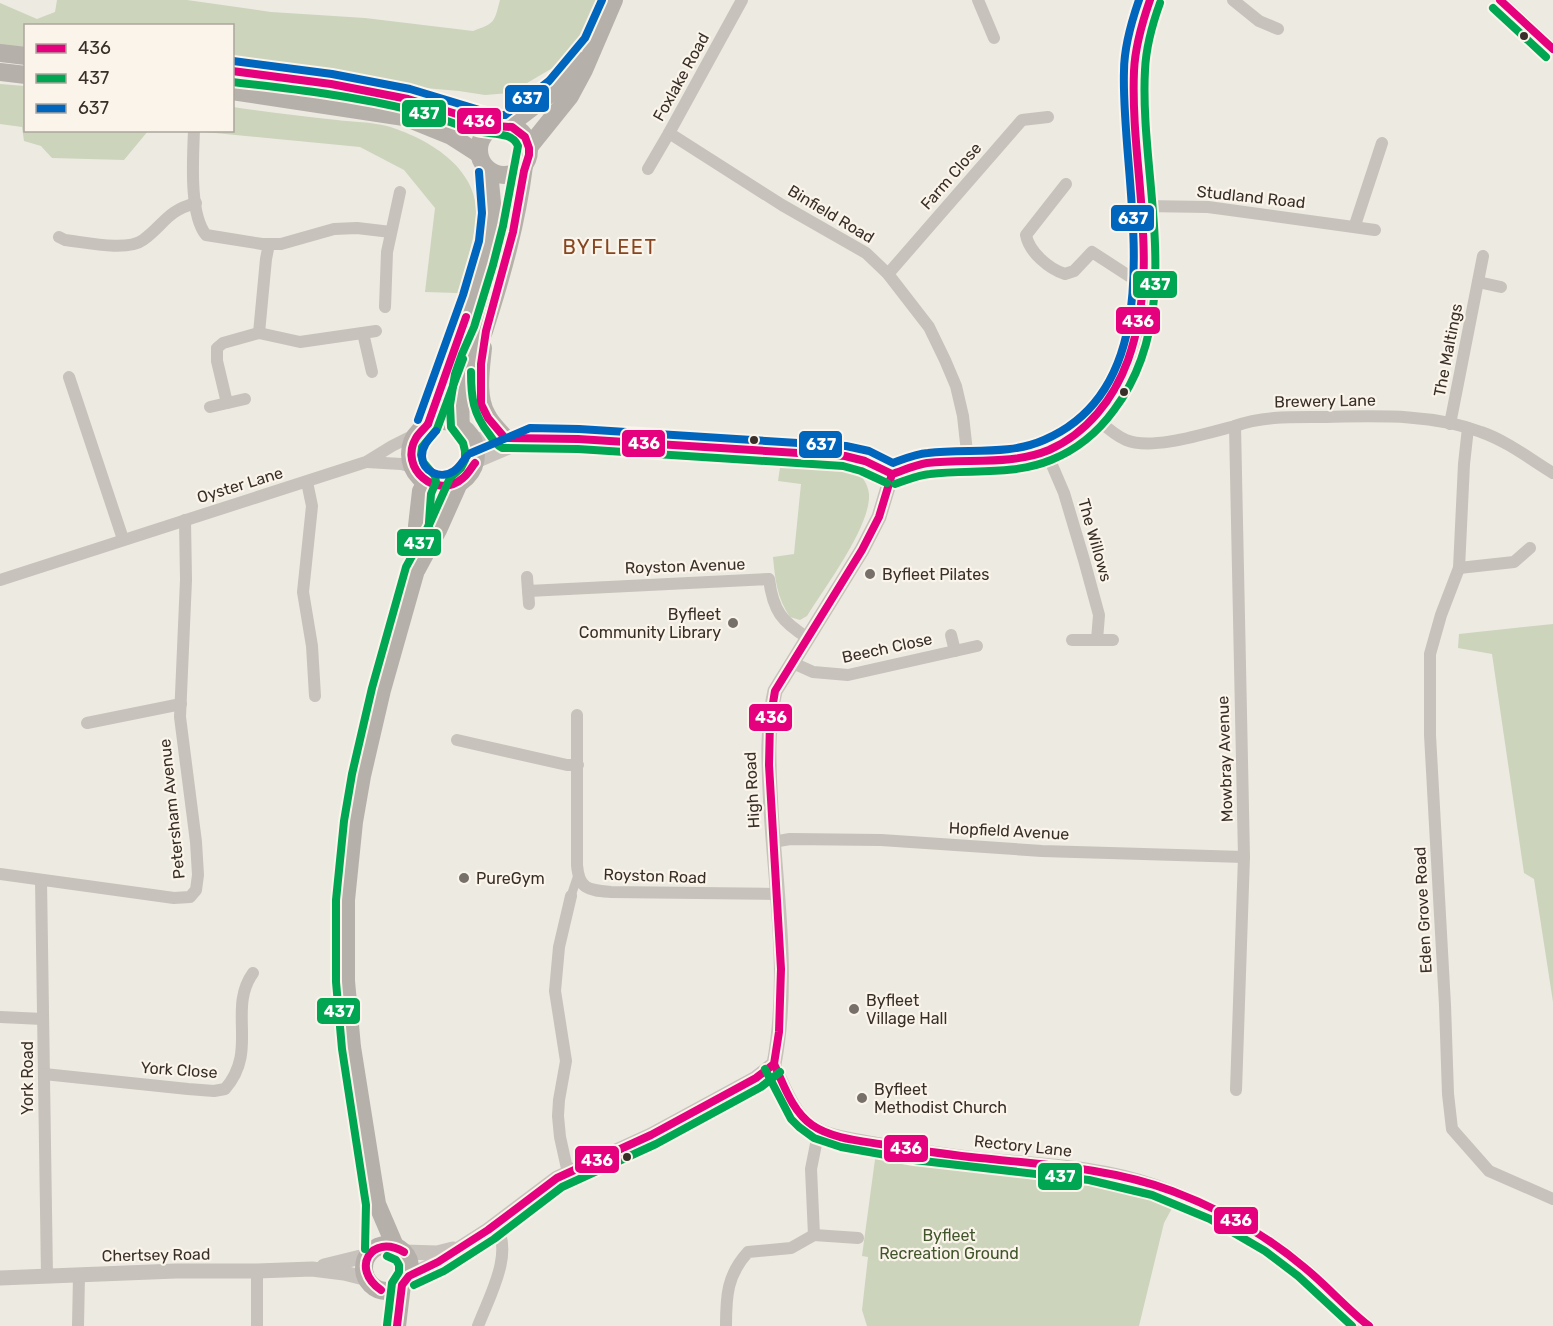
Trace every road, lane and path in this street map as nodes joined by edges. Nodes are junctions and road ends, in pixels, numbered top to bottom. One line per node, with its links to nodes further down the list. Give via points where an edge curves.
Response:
1 (614, 0): 9 (main road)
2 (742, 0): 20 (street, Foxlake Road)
3 (978, 0): 8 (street)
4 (1150, 0): 30 (street, via 1134,68)
5 (1233, 0): 7 (street, via 1258,21)
6 (1500, 0): 10 (street)
7 (1278, 29)
8 (993, 38)
9 (594, 44): 18 (main road, via 556,89); 22 (main road, via 570,96)
10 (1553, 49)
11 (0, 53): 12 (main road)
12 (24, 56)
13 (234, 71): 18 (main road, via 414,100)
14 (0, 72): 15 (main road)
15 (24, 75)
16 (234, 91): 23 (main road, via 404,117 442,132)
17 (1048, 117): 37 (street, Farm Close, via 1023,120)
18 (502, 125): 22 (main road, via 523,133); 23 (main road, via 489,129 480,140)
19 (194, 132): 29 (street)
20 (669, 133): 25 (street, Foxlake Road); 37 (street, Binfield Road, via 866,253)
21 (1382, 143): 31 (street)
22 (529, 147): 24 (main road)
23 (478, 154): 26 (main road)
24 (524, 166): 26 (main road, via 503,176); 42 (main road, via 516,220)
25 (648, 169)
26 (489, 171): 53 (main road, via 493,213 489,243 473,298)
27 (1066, 184): 38 (street, via 1026,235 1031,248 1065,274 1074,271 1092,252 1130,276)
28 (400, 192): 33 (street)
29 (196, 204): 34 (street, via 168,215 143,241 131,246); 35 (street, via 198,225 206,235)
30 (1144, 206): 31 (street, Studland Road, via 1208,207); 38 (street)
31 (1355, 225): 32 (street, Studland Road)
32 (1375, 230)
33 (391, 232): 35 (street, via 334,229); 41 (street)
34 (59, 237)
35 (269, 244): 43 (street)
36 (1483, 256): 39 (street, The Maltings)
37 (888, 274): 58 (street, Binfield Road, via 929,327 945,360 963,416)
38 (1145, 279): 49 (street, via 1144,302 1132,351 1113,394)
39 (1478, 282): 40 (street); 50 (street, The Maltings)
40 (1500, 287)
41 (385, 307)
42 (485, 331): 54 (main road, via 474,349 460,406); 55 (main road, via 481,403)
43 (260, 333): 44 (street, via 300,342 370,332); 47 (street, via 217,348)
44 (372, 372)
45 (69, 377): 68 (street)
46 (246, 399): 47 (street)
47 (227, 403): 48 (street)
48 (210, 407)
49 (1096, 418): 51 (street, Brewery Lane, via 1118,436 1137,443 1155,444); 57 (street)
50 (1450, 424): 51 (street, Brewery Lane, via 1371,416 1283,417); 52 (street, Brewery Lane)
51 (1235, 426): 91 (street, Mowbray Avenue)
52 (1468, 428): 63 (street, Brewery Lane, via 1513,447); 70 (street, Eden Grove Road)
53 (423, 429): 54 (main road, via 439,421 450,422); 59 (street, Oyster Lane); 61 (main road, via 412,443)
54 (467, 432): 55 (street); 60 (main road, via 476,450)
55 (505, 438): 56 (street)
56 (530, 440): 60 (street); 62 (street, via 578,439 845,456)
57 (1046, 451): 58 (street); 79 (street, The Willows, via 1064,493 1099,615)
58 (968, 461): 62 (street, via 919,465)
59 (366, 462): 61 (street, Oyster Lane); 64 (street, Oyster Lane)
60 (475, 463): 66 (main road)
61 (413, 467): 65 (main road)
62 (892, 474): 77 (street, High Road, via 879,518)
63 (1553, 474)
64 (307, 482): 67 (street, Oyster Lane); 84 (street, via 312,506 303,592)
65 (426, 482): 66 (main road, via 437,486); 71 (main road, via 417,526)
66 (459, 483): 71 (main road)
67 (186, 520): 68 (street, Oyster Lane); 85 (street, Petersham Avenue)
68 (123, 539): 73 (street, Oyster Lane)
69 (1530, 548): 70 (street, via 1514,562)
70 (1458, 568): 105 (street, Eden Grove Road, via 1430,654 1430,735 1452,1128 1489,1171)
71 (416, 570): 106 (main road, via 362,776 346,900 346,981 352,1047)
72 (527, 578): 74 (street)
73 (0, 580)
74 (528, 591): 75 (street); 77 (street, Royston Avenue, via 769,579 777,612 788,626)
75 (529, 604)
76 (951, 635): 82 (street, Beech Close)
77 (808, 638): 83 (street, High Road)
78 (1072, 640): 79 (street)
79 (1097, 640): 80 (street)
80 (1113, 640)
81 (977, 646): 82 (street, Beech Close)
82 (955, 651): 83 (street, Beech Close, via 848,675 813,672)
83 (792, 663): 90 (street, High Road, via 775,691 770,720)
84 (315, 696)
85 (181, 704): 87 (street); 94 (street, Petersham Avenue, via 181,738 196,842 196,891 190,897 174,898)
86 (578, 715): 89 (street)
87 (87, 723)
88 (457, 740): 89 (street)
89 (578, 765): 93 (street)
90 (773, 842): 91 (street, Hopfield Avenue, via 881,840); 95 (street, High Road)
91 (1244, 857): 102 (street, Mowbray Avenue)
92 (0, 874): 94 (street, Petersham Avenue)
93 (578, 875): 95 (street, Royston Road, via 585,887 593,891); 96 (street)
94 (41, 880): 99 (street, York Road)
95 (777, 894): 100 (street, High Road, via 782,1010)
96 (571, 896): 104 (street, via 559,947 555,991 566,1061 558,1116)
97 (253, 973): 101 (street, York Close, via 245,984 242,1000 242,1052 236,1077 225,1089 188,1089)
98 (0, 1017): 99 (street)
99 (43, 1019): 101 (street, York Road)
100 (774, 1064): 103 (street, Rectory Lane, via 800,1113); 104 (street, via 756,1078 651,1135)
101 (44, 1074): 116 (street, York Road)
102 (1236, 1090)
103 (819, 1129): 108 (street, via 811,1169); 126 (street, Rectory Lane, via 918,1150 1084,1169 1155,1184 1196,1201 1267,1241 1312,1273)
104 (567, 1173): 107 (street)
105 (1553, 1199)
106 (377, 1204): 110 (main road); 112 (main road)
107 (495, 1224): 111 (street); 124 (street, via 503,1239 503,1254)
108 (814, 1235): 109 (street); 125 (street, via 791,1248 748,1252 738,1263 728,1287)
109 (858, 1238)
110 (400, 1249): 111 (street, via 437,1253); 112 (main road, via 382,1246); 118 (main road, via 410,1263)
111 (456, 1249): 118 (street)
112 (372, 1252): 113 (street, Chertsey Road); 119 (main road, via 365,1267)
113 (312, 1269): 114 (street, Chertsey Road); 119 (street, Chertsey Road, via 344,1273)
114 (257, 1271): 115 (street, Chertsey Road); 121 (street)
115 (79, 1275): 116 (street, Chertsey Road); 120 (street)
116 (47, 1276): 117 (street, Chertsey Road)
117 (0, 1278)
118 (405, 1281): 119 (main road, via 388,1291); 123 (main road)
119 (374, 1284): 122 (main road)
120 (78, 1326)
121 (257, 1326)
122 (392, 1326)
123 (397, 1326)
124 (478, 1326)
125 (726, 1326)
126 (1369, 1326)

